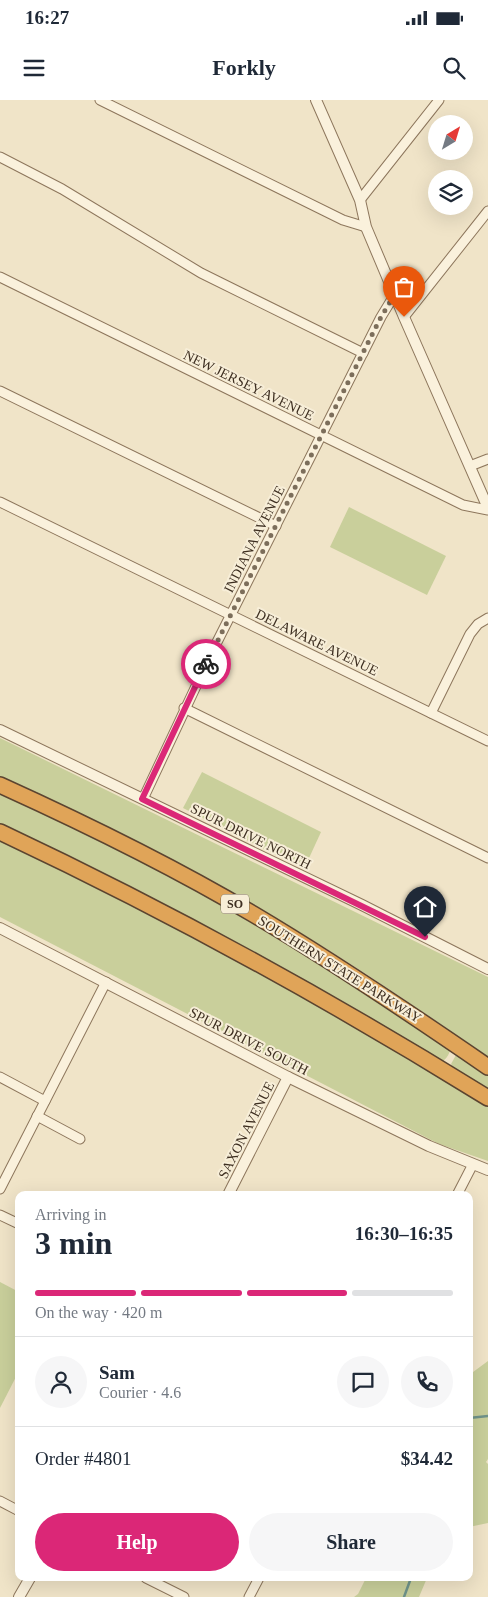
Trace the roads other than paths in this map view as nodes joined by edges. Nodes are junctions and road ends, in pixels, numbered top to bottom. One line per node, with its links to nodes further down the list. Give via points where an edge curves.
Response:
1 (100, 100): 7 (street, via 343,220)
2 (316, 100): 5 (street)
3 (439, 100): 5 (street)
4 (0, 157): 11 (street, via 62,189 201,273)
5 (360, 200): 7 (street)
6 (488, 211): 10 (street)
7 (366, 227): 9 (street)
8 (0, 277): 13 (street, NEW JERSEY AVENUE)
9 (395, 294): 10 (street); 11 (street, INDIANA AVENUE)
10 (404, 317): 15 (street)
11 (363, 353): 13 (street, INDIANA AVENUE)
12 (0, 391): 18 (street)
13 (322, 436): 17 (street, NEW JERSEY AVENUE, via 463,505); 18 (street, INDIANA AVENUE)
14 (488, 459): 15 (street)
15 (470, 466): 17 (street)
16 (0, 502): 19 (street, DELAWARE AVENUE)
17 (488, 509)
18 (276, 526): 19 (street, INDIANA AVENUE)
19 (231, 615): 21 (street, INDIANA AVENUE); 22 (street, DELAWARE AVENUE)
20 (488, 618): 22 (street, via 470,634)
21 (184, 708): 26 (street, INDIANA AVENUE); 28 (street)
22 (431, 713): 24 (street, DELAWARE AVENUE)
23 (0, 730): 26 (street, SPUR DRIVE NORTH)
24 (488, 741)
25 (0, 785): 32 (highway, SOUTHERN STATE PARKWAY / SO, via 118,842 252,913)
26 (142, 799): 30 (street, SPUR DRIVE NORTH)
27 (0, 832): 35 (highway, via 210,937 370,1026)
28 (488, 858)
29 (0, 928): 31 (street, SPUR DRIVE SOUTH)
30 (488, 969)
31 (106, 982): 34 (street, SPUR DRIVE SOUTH); 36 (street)
32 (488, 1067)
33 (0, 1077): 36 (street)
34 (288, 1077): 39 (street, SPUR DRIVE SOUTH); 42 (street, SAXON AVENUE)
35 (488, 1098)
36 (45, 1101): 37 (street)
37 (37, 1116): 38 (street); 41 (street)
38 (80, 1139)
39 (473, 1164): 40 (street, SPUR DRIVE SOUTH); 43 (street)
40 (488, 1170)
41 (0, 1189)
42 (230, 1191)
43 (459, 1191)
44 (0, 1215): 45 (street)
45 (15, 1222)
46 (0, 1501): 47 (street)
47 (15, 1509)
48 (28, 1581): 51 (street)
49 (152, 1581): 52 (street)
50 (257, 1581): 53 (street)
51 (19, 1597)
52 (184, 1597)
53 (249, 1597)

